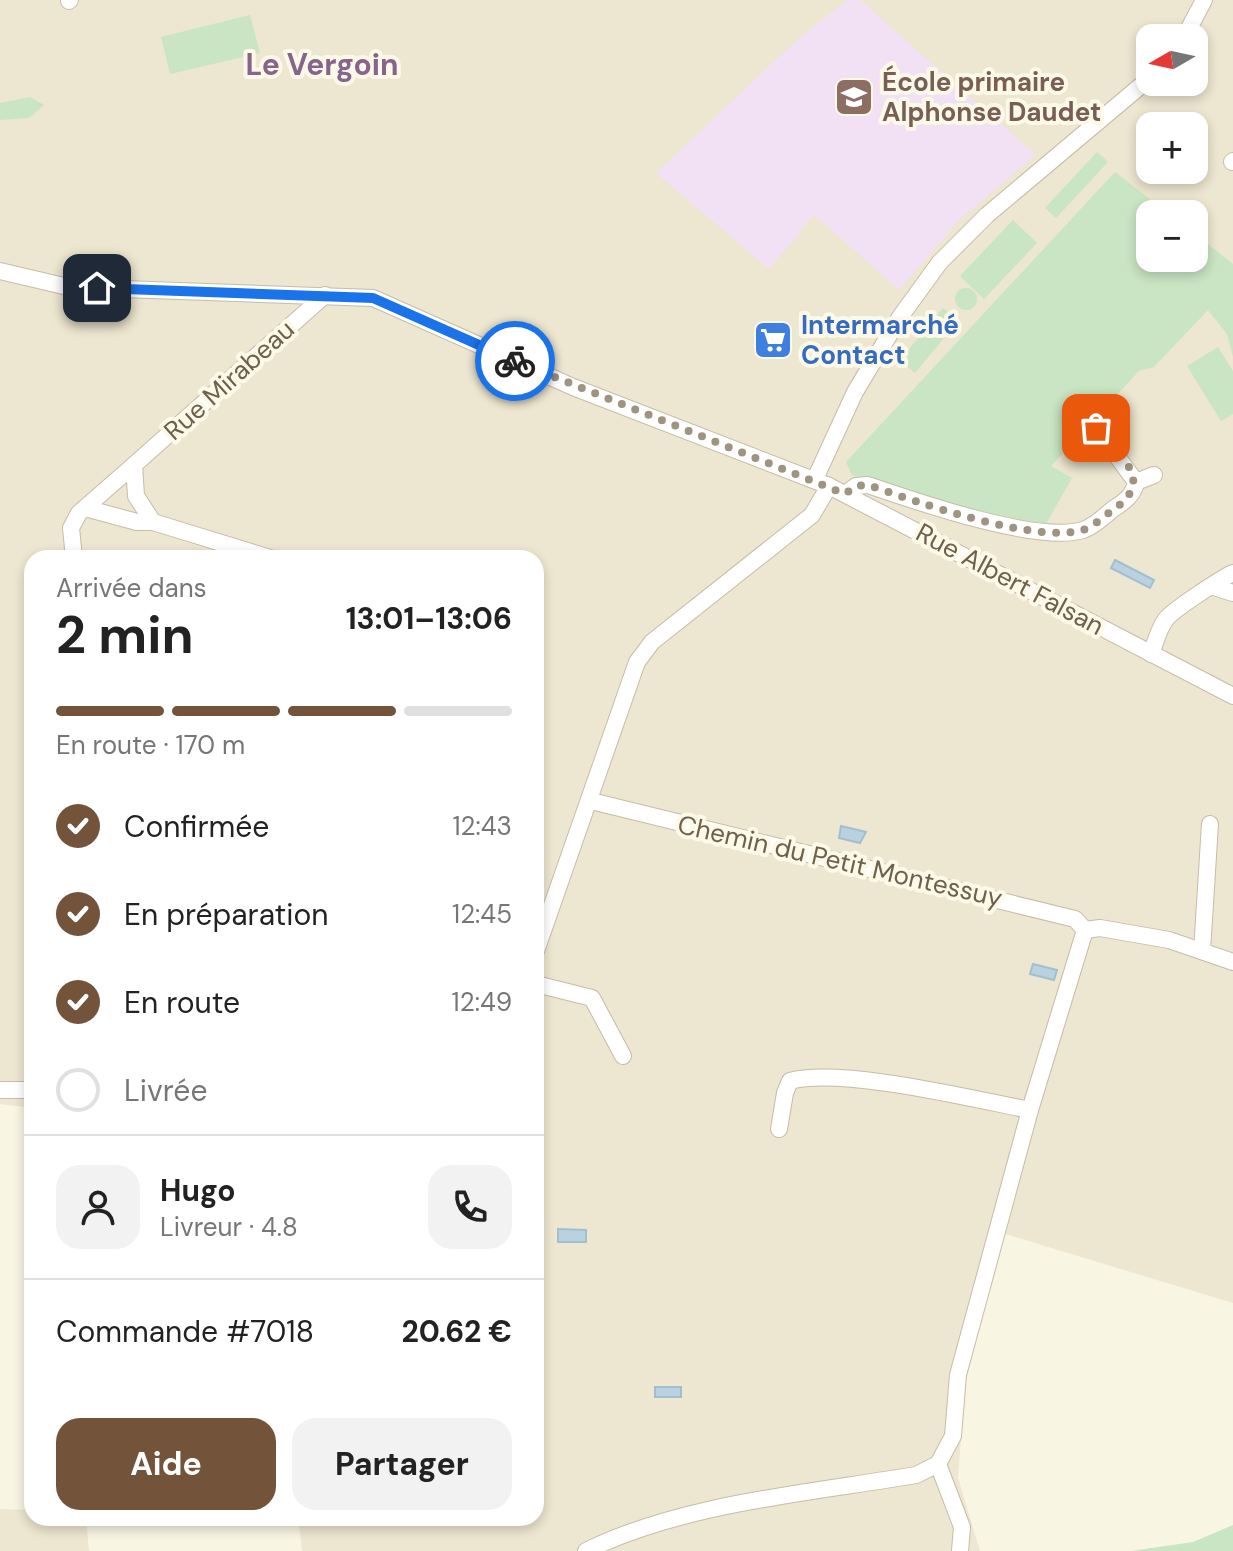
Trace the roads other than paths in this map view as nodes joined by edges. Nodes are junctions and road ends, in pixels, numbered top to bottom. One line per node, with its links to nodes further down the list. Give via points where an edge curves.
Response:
1 (1204, 0): 2 (street)
2 (1191, 24)
3 (1136, 90): 10 (street, via 987,215 940,262 855,392)
4 (0, 271): 5 (street, Rue Albert Falsan, via 68,287)
5 (325, 295): 7 (street, Rue Mirabeau); 10 (street, Rue Albert Falsan, via 373,298 405,310 573,387)
6 (1096, 428): 9 (street)
7 (134, 465): 12 (street, Rue Mirabeau); 13 (street, via 136,496)
8 (1154, 475): 9 (street)
9 (1136, 482): 11 (street, via 1125,501 1084,530 1053,533 974,518 868,485)
10 (822, 483): 11 (street, Rue Albert Falsan); 21 (street, via 822,504 812,515 644,652)
11 (845, 494): 19 (street, Rue Albert Falsan)
12 (85, 508): 13 (street); 14 (street, Rue Mirabeau, via 71,528)
13 (153, 522): 15 (street)
14 (73, 550)
15 (244, 550)
16 (1233, 573): 17 (street)
17 (1214, 587): 18 (street); 19 (street, via 1166,620)
18 (1233, 593)
19 (1151, 654): 20 (street, Rue Albert Falsan)
20 (1233, 696)
21 (591, 801): 23 (street); 24 (street, Chemin du Petit Montessuy, via 965,890 1075,919)
22 (1210, 824): 25 (street)
23 (544, 929)
24 (1085, 930): 25 (street, via 1100,928); 31 (street)
25 (1202, 951): 26 (street)
26 (1233, 962)
27 (544, 986): 28 (street, via 592,998)
28 (623, 1056)
29 (0, 1090): 30 (street)
30 (24, 1090)
31 (1030, 1110): 32 (street, via 809,1076 790,1081); 33 (street, via 958,1375 953,1436)
32 (779, 1129)
33 (938, 1464): 34 (street, via 916,1475 702,1513); 35 (street, via 962,1527)
34 (586, 1551)
35 (960, 1551)

